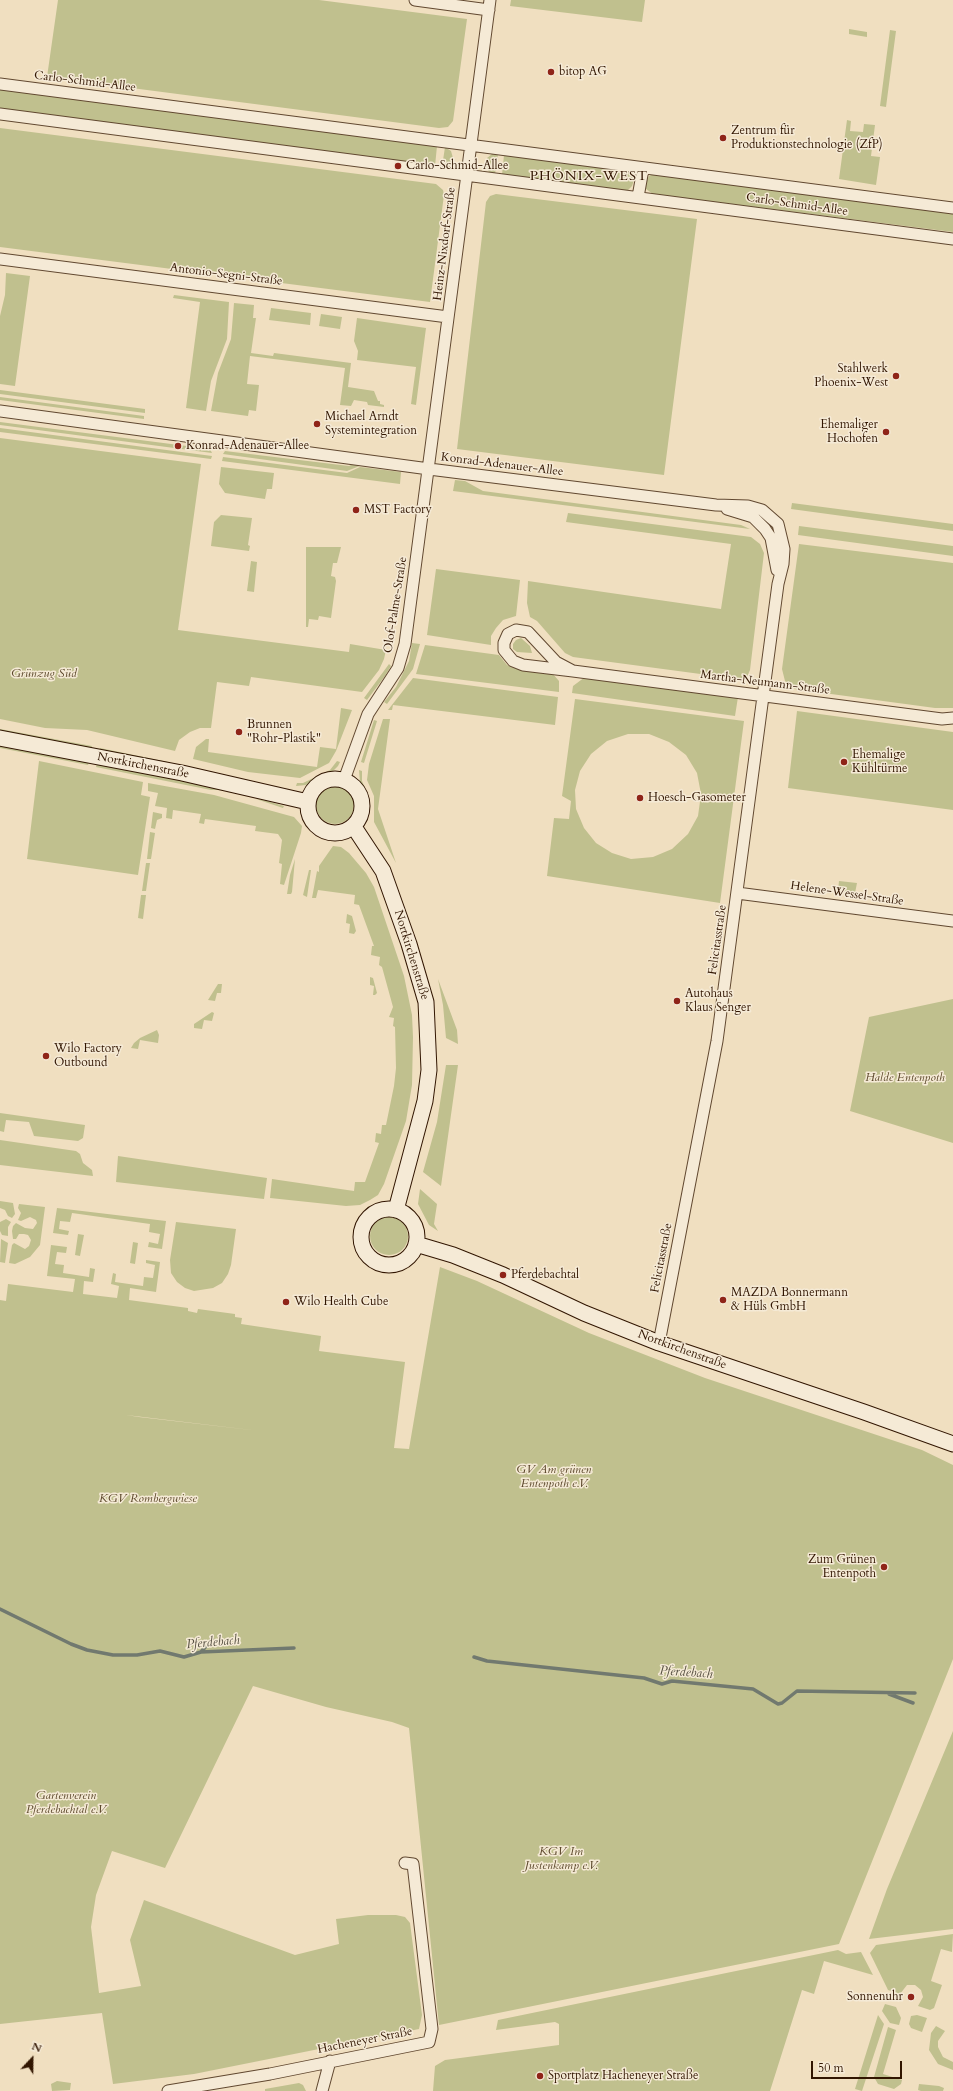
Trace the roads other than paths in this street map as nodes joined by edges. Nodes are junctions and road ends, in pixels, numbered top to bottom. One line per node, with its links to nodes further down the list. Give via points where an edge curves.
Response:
1 (415, 0): 2 (street)
2 (490, 5): 5 (street, Heinz-Nixdorf-Straße)
3 (0, 84): 5 (street, Carlo-Schmid-Allee)
4 (0, 114): 7 (street, Carlo-Schmid-Allee)
5 (471, 146): 6 (street, Carlo-Schmid-Allee); 7 (street, Heinz-Nixdorf-Straße)
6 (644, 169): 8 (street); 9 (street, Carlo-Schmid-Allee)
7 (467, 175): 8 (street, Carlo-Schmid-Allee); 12 (street, Heinz-Nixdorf-Straße)
8 (638, 198): 10 (street, Carlo-Schmid-Allee)
9 (953, 208)
10 (953, 239)
11 (0, 259): 12 (street, Antonio-Segni-Straße)
12 (448, 317): 14 (street, Heinz-Nixdorf-Straße)
13 (0, 411): 14 (street, Konrad-Adenauer-Allee)
14 (430, 469): 15 (street, Konrad-Adenauer-Allee); 23 (street, Olof-Palme-Straße, via 403,656 368,714)
15 (716, 505): 16 (street, Konrad-Adenauer-Allee, via 748,506 762,510); 17 (street, Konrad-Adenauer-Allee, via 752,517)
16 (775, 520): 18 (street, Felicitasstraße, via 781,531 784,549)
17 (771, 538): 18 (street, Felicitasstraße)
18 (778, 584): 20 (street, Felicitasstraße)
19 (573, 671): 19 (street, Martha-Neumann-Straße, via 556,662 528,632 516,630 510,632 505,639 504,650 513,661 523,665); 20 (street, Martha-Neumann-Straße)
20 (763, 696): 21 (street, Martha-Neumann-Straße, via 942,719); 26 (street, Felicitasstraße)
21 (953, 718)
22 (0, 738): 24 (main road, Nortkirchenstraße, via 182,773)
23 (344, 780): 24 (main road, via 321,782 310,794); 25 (main road, via 357,790 361,797 362,813)
24 (308, 802): 25 (main road, via 310,818 322,830 338,834)
25 (354, 827): 28 (main road, Nortkirchenstraße, via 386,878 426,1002 429,1070 425,1101)
26 (737, 893): 27 (street, Helene-Wessel-Straße); 30 (street, Felicitasstraße, via 717,1041)
27 (953, 921)
28 (396, 1210): 29 (main road, via 410,1218 416,1232); 29 (main road, via 381,1210 368,1218 362,1231 365,1252 376,1261 390,1265 404,1260)
29 (416, 1244): 30 (main road, Nortkirchenstraße, via 503,1275 584,1313)
30 (659, 1343): 31 (main road, Nortkirchenstraße)
31 (953, 1444)
32 (405, 1863): 33 (street, Hacheneyer Straße, via 413,1864 432,2029 429,2042)
33 (330, 2061): 34 (street, Hacheneyer Straße); 35 (street)
34 (168, 2091)
35 (322, 2091)

